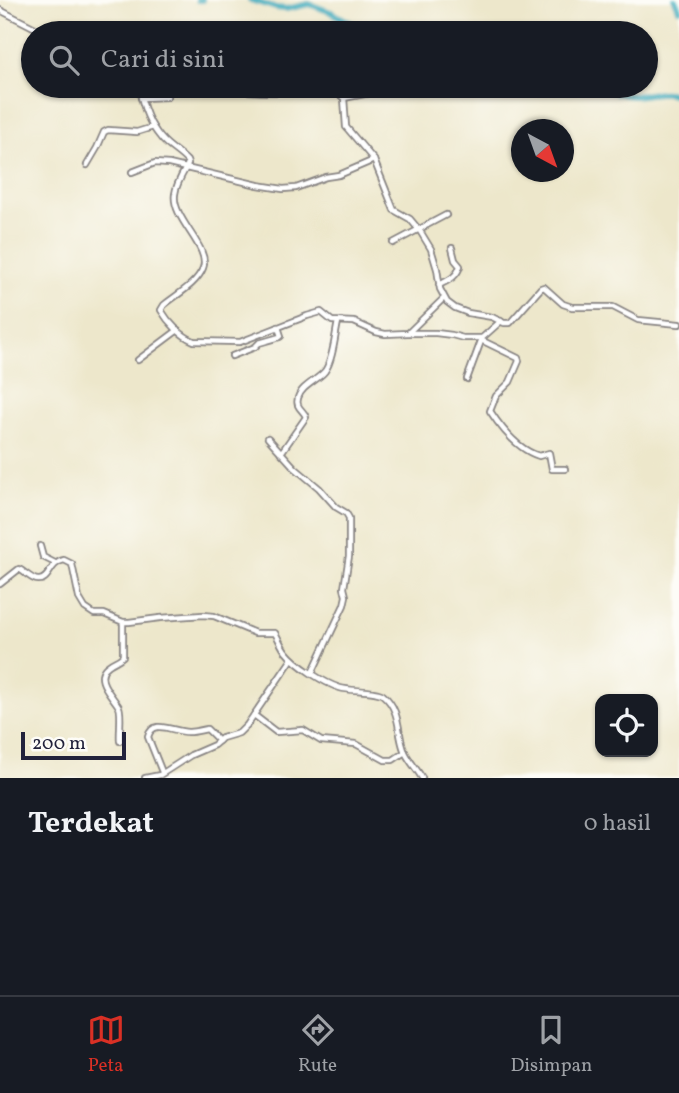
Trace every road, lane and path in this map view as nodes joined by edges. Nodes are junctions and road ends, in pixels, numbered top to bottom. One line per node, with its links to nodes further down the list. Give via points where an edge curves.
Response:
1 (0, 10): 2 (street)
2 (22, 21)
3 (141, 98): 5 (street)
4 (344, 98): 6 (street, via 346,127)
5 (153, 127): 7 (street, via 104,132); 8 (street, via 186,159)
6 (374, 160): 8 (street, via 339,175 283,189); 11 (street, via 394,210)
7 (87, 165)
8 (186, 168): 9 (street, via 155,163); 20 (street, via 175,202 204,266 161,310)
9 (132, 172)
10 (446, 215): 11 (street)
11 (419, 229): 12 (street); 14 (street, via 431,250)
12 (393, 243)
13 (452, 248): 14 (street, via 459,270)
14 (439, 285): 15 (street)
15 (444, 298): 16 (street, via 455,308); 21 (street)
16 (502, 321): 18 (street, via 512,321 544,288 572,307 613,307 638,320); 22 (street)
17 (338, 322): 19 (street, via 321,313); 21 (street, via 354,322 385,334); 27 (street, via 330,361 298,397 297,404 307,416)
18 (679, 324)
19 (278, 327): 20 (street, via 240,342 194,341); 23 (street, via 280,337)
20 (178, 330): 24 (street)
21 (408, 333): 22 (street)
22 (481, 339): 25 (street); 28 (street, via 519,361 510,382 490,407 491,413 524,448 539,456 549,453 551,468)
23 (232, 356)
24 (138, 360)
25 (467, 379)
26 (268, 438): 27 (street)
27 (281, 453): 34 (street, via 349,518 344,605)
28 (565, 469)
29 (40, 546): 30 (street, via 45,559)
30 (55, 564): 31 (street, via 40,580 19,569); 32 (street, via 64,559 72,564 85,608)
31 (0, 584)
32 (123, 622): 33 (street, via 214,616 255,632 275,633); 36 (street, via 123,656 106,667 102,677 103,686 120,708)
33 (292, 659): 34 (street); 35 (street)
34 (312, 673): 38 (street, via 334,686 381,693 392,707)
35 (254, 715): 37 (street, via 239,733); 38 (street, via 276,732 304,730 321,741 356,744 383,760 393,760)
36 (120, 741)
37 (219, 741): 39 (street); 39 (street, via 206,729 152,729 148,737)
38 (405, 751): 41 (street)
39 (162, 772): 40 (street)
40 (145, 778)
41 (422, 778)

